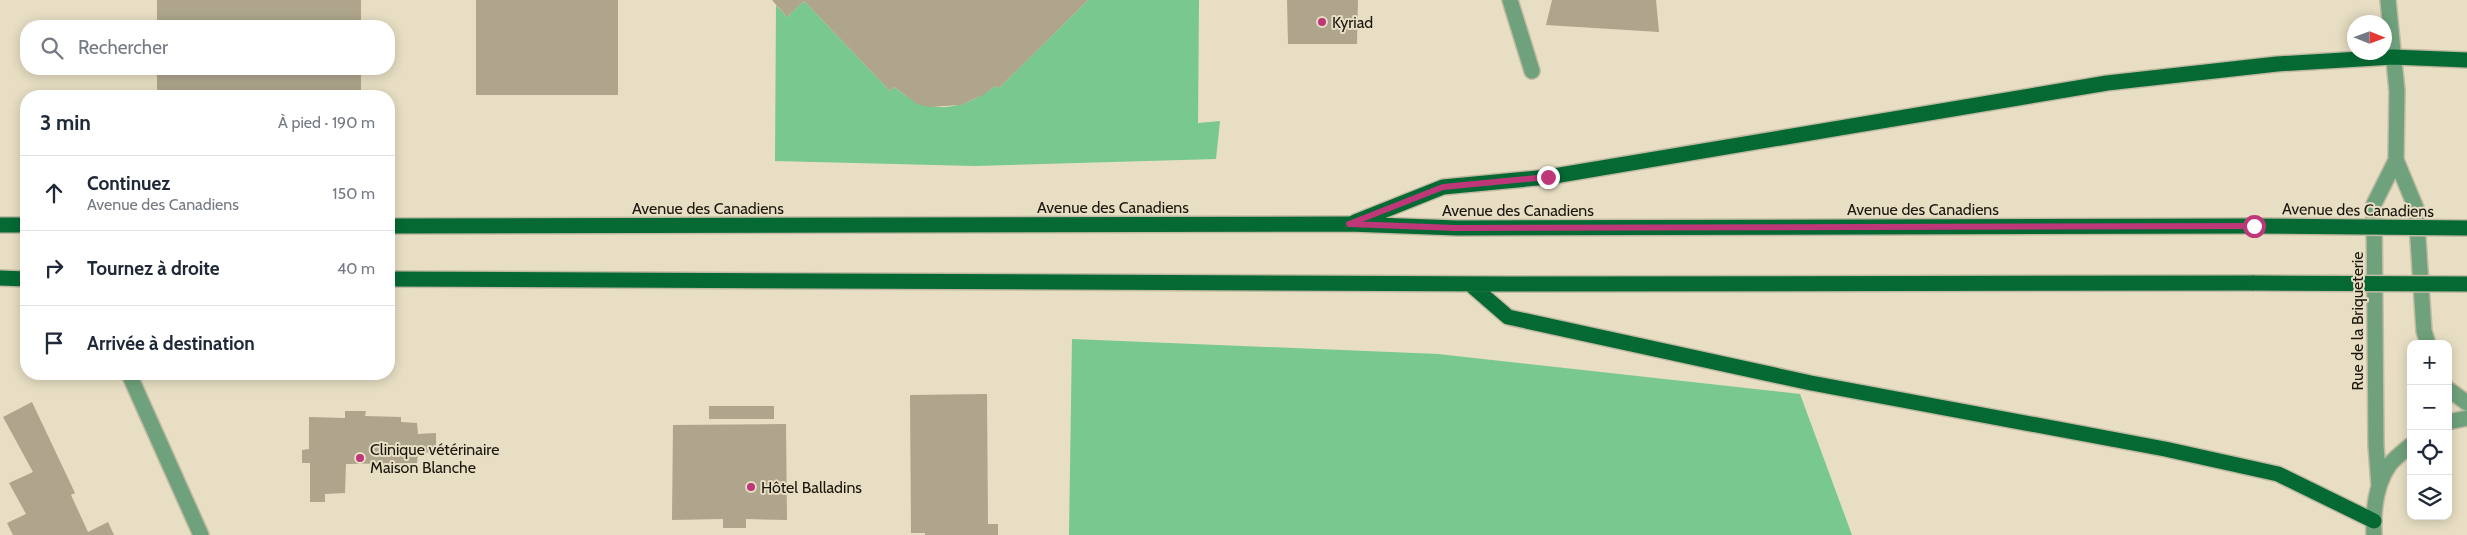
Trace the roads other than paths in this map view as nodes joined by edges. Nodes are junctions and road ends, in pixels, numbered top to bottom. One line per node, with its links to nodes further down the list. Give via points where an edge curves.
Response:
1 (1510, 0): 5 (street)
2 (2388, 0): 3 (street, Rue de la Briqueterie)
3 (2393, 56): 4 (main road); 6 (street, Rue de la Briqueterie, via 2397,91); 7 (main road, via 2276,64 2107,83 1548,177 1443,187)
4 (2467, 60)
5 (1532, 72)
6 (2396, 160): 17 (street, Rue de la Briqueterie, via 2416,208); 24 (street, Rue de la Briqueterie, via 2374,204)
7 (1349, 224): 10 (main road, Avenue des Canadiens); 11 (main road, Avenue des Canadiens, bridge, via 1456,228)
8 (0, 225): 9 (main road)
9 (20, 225)
10 (395, 226)
11 (2467, 228)
12 (0, 278): 13 (main road)
13 (20, 279)
14 (395, 279): 15 (main road)
15 (1470, 284): 16 (main road, bridge); 25 (main road, via 1508,318 1811,382 2165,449 2278,474)
16 (2467, 284)
17 (2427, 340)
18 (134, 380): 26 (street)
19 (2452, 392): 20 (street)
20 (2467, 403)
21 (2467, 418): 22 (street)
22 (2452, 421)
23 (2407, 449): 24 (street, via 2390,464)
24 (2379, 486): 25 (street)
25 (2374, 528)
26 (201, 535)

